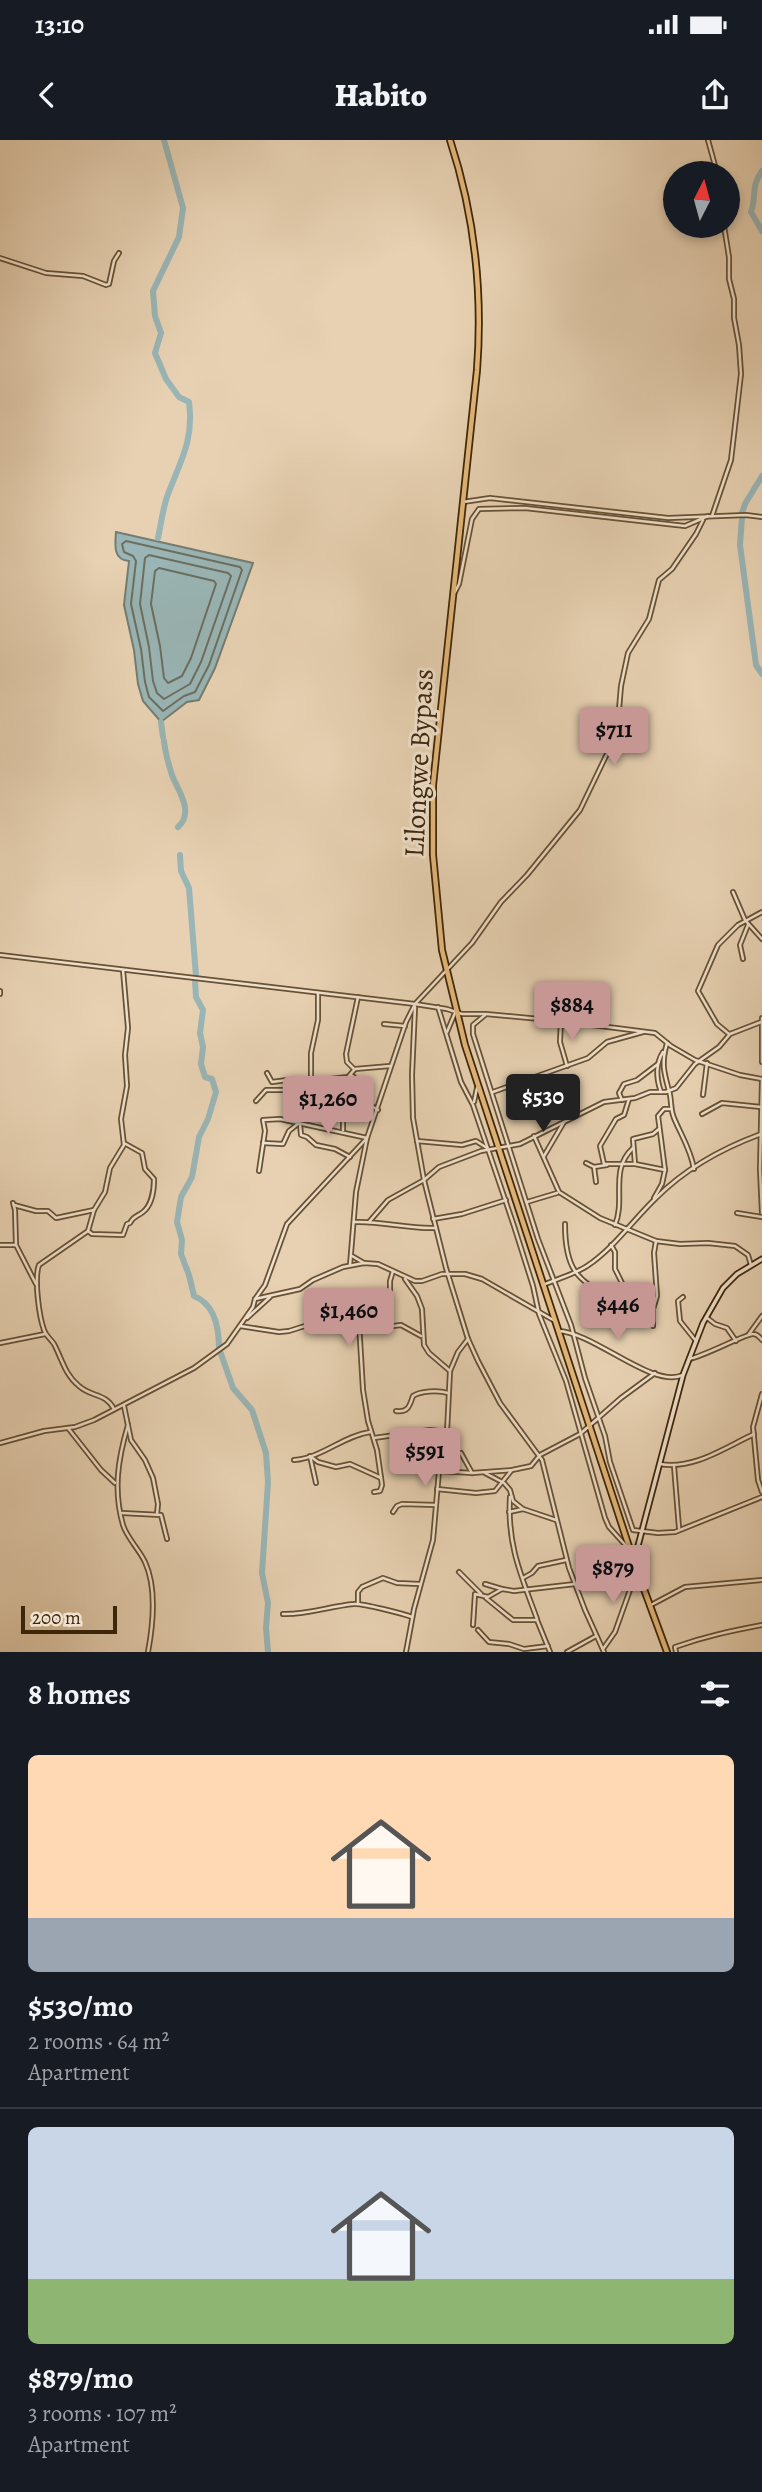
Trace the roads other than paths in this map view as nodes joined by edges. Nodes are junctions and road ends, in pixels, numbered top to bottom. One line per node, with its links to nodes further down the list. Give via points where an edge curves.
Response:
1 (450, 140): 7 (main road, Lilongwe Bypass, via 470,213 479,282 477,370)
2 (708, 140): 3 (street)
3 (713, 161)
4 (726, 238): 8 (street, via 741,374 731,460)
5 (119, 253): 6 (street, via 106,285)
6 (0, 258)
7 (463, 502): 8 (street, via 490,498 668,518); 11 (main road, Lilongwe Bypass)
8 (710, 516): 9 (street); 10 (street)
9 (762, 517)
10 (703, 520): 11 (street, via 685,526 525,508 479,509 472,519); 20 (street, via 672,569 659,580 649,620 628,653 617,733 580,810)
11 (452, 598): 20 (main road, Lilongwe Bypass, via 432,800 435,892)
12 (733, 892): 14 (street)
13 (762, 912): 14 (street)
14 (745, 920): 15 (street); 33 (street, via 717,948 698,993 717,1024)
15 (748, 925): 16 (street); 18 (street, via 740,945)
16 (762, 939)
17 (0, 955): 19 (street)
18 (743, 959)
19 (123, 970): 21 (street); 74 (street, via 128,1028 121,1119)
20 (446, 970): 23 (street); 25 (main road, Lilongwe Bypass)
21 (318, 993): 22 (street); 48 (street)
22 (358, 997): 23 (street); 43 (street, via 346,1054)
23 (415, 1004): 24 (street); 30 (street); 73 (street, via 412,1100)
24 (438, 1007): 25 (street); 31 (street)
25 (455, 1013): 26 (street); 31 (street); 50 (main road, Lilongwe Bypass)
26 (486, 1014): 28 (street); 54 (street, via 472,1028)
27 (762, 1020): 33 (street); 34 (street)
28 (561, 1021): 32 (street); 41 (street, via 560,1042)
29 (384, 1024): 30 (street)
30 (405, 1026): 42 (street)
31 (447, 1032): 60 (street)
32 (646, 1032): 35 (street); 41 (street, via 607,1042 590,1057)
33 (730, 1034): 37 (street)
34 (762, 1039): 38 (street)
35 (667, 1043): 36 (street); 37 (street)
36 (665, 1049): 40 (street); 53 (street, via 663,1077)
37 (699, 1061): 39 (street); 53 (street, via 681,1084)
38 (762, 1062)
39 (707, 1063): 49 (street); 56 (street)
40 (658, 1064): 55 (street); 58 (street, via 624,1084 619,1091)
41 (567, 1066): 46 (street)
42 (392, 1067): 43 (street); 63 (street)
43 (354, 1069): 45 (street)
44 (267, 1073): 51 (street, via 272,1082 287,1080)
45 (351, 1075): 47 (street); 63 (street, via 359,1098)
46 (543, 1076): 54 (street); 65 (street)
47 (339, 1078): 48 (street); 69 (street)
48 (311, 1080): 51 (street); 52 (street)
49 (762, 1081): 61 (street)
50 (477, 1084): 60 (street); 77 (main road, Lilongwe Bypass)
51 (295, 1085): 52 (street); 59 (street, via 266,1090)
52 (307, 1088): 67 (street)
53 (669, 1091): 55 (street); 62 (street)
54 (493, 1093): 76 (street)
55 (661, 1093): 57 (street)
56 (703, 1095)
57 (629, 1099): 58 (street); 85 (street, via 624,1115 600,1146)
58 (622, 1100): 65 (street, via 604,1102)
59 (256, 1101)
60 (473, 1105): 80 (street)
61 (761, 1107): 64 (street, via 722,1103); 70 (street)
62 (671, 1109): 68 (street, via 659,1114); 88 (street)
63 (378, 1110): 72 (street)
64 (702, 1114)
65 (569, 1119): 66 (street)
66 (564, 1122): 71 (street); 82 (street)
67 (299, 1123): 69 (street); 75 (street, via 283,1144); 75 (street, via 263,1120); 81 (street, via 301,1135 316,1145)
68 (659, 1129): 79 (street, via 633,1139); 90 (street)
69 (343, 1132): 72 (street)
70 (761, 1134): 78 (street); 88 (street)
71 (534, 1136): 76 (street); 82 (street)
72 (367, 1138): 81 (street); 102 (street)
73 (417, 1141): 80 (street, via 462,1145 477,1141); 92 (street)
74 (124, 1143): 98 (street); 108 (street, via 142,1153 145,1169 154,1179 153,1196 145,1210 127,1224 123,1235)
75 (263, 1143): 91 (street)
76 (510, 1146): 77 (street); 96 (street)
77 (498, 1147): 80 (street); 125 (main road, Lilongwe Bypass)
78 (761, 1147): 89 (street)
79 (633, 1148): 84 (street); 86 (street)
80 (488, 1149): 92 (street, via 439,1167); 95 (street)
81 (350, 1157): 128 (street, via 289,1221 265,1285)
82 (543, 1158): 94 (street)
83 (586, 1163): 87 (street)
84 (635, 1164): 86 (street); 90 (street)
85 (607, 1165): 86 (street); 87 (street)
86 (622, 1165): 105 (street)
87 (594, 1167): 93 (street)
88 (694, 1169): 97 (street)
89 (761, 1169): 100 (street)
90 (665, 1170): 97 (street)
91 (259, 1171)
92 (424, 1180): 101 (street); 103 (street, via 388,1200)
93 (596, 1182)
94 (559, 1192): 96 (street); 105 (street)
95 (506, 1200): 101 (street); 132 (street)
96 (527, 1202): 123 (street)
97 (652, 1203): 107 (street)
98 (94, 1210): 108 (street); 111 (street, via 56,1218 48,1211 13,1204)
99 (737, 1213): 100 (street)
100 (762, 1215)
101 (433, 1219): 106 (street)
102 (354, 1222): 103 (street); 113 (street)
103 (369, 1222): 106 (street)
104 (565, 1224): 120 (street, via 567,1255)
105 (615, 1226): 107 (street)
106 (435, 1228): 121 (street)
107 (628, 1230): 109 (street); 112 (street)
108 (88, 1231): 124 (street, via 38,1265)
109 (656, 1241): 117 (street, via 732,1245 748,1255); 138 (street)
110 (0, 1245): 111 (street)
111 (16, 1245): 124 (street)
112 (611, 1245): 120 (street); 130 (street, via 615,1269)
113 (351, 1255): 115 (street); 116 (street)
114 (760, 1260): 117 (street); 118 (street)
115 (364, 1263): 116 (street); 119 (street)
116 (350, 1265): 126 (street, via 300,1289)
117 (751, 1265): 134 (street, via 723,1288)
118 (762, 1266)
119 (393, 1271): 122 (street); 129 (street)
120 (574, 1272): 123 (street); 131 (street, via 614,1299)
121 (448, 1275): 122 (street, via 422,1281); 132 (street, via 482,1279); 144 (street)
122 (403, 1277): 143 (street, via 420,1301)
123 (554, 1280): 125 (street); 140 (street)
124 (36, 1284): 141 (street)
125 (543, 1285): 135 (main road, Lilongwe Bypass)
126 (272, 1295): 128 (street); 137 (street)
127 (683, 1297): 146 (street, via 678,1301 679,1318)
128 (255, 1299): 137 (street)
129 (390, 1305)
130 (633, 1305)
131 (612, 1310)
132 (539, 1314): 135 (street); 164 (street, via 566,1381)
133 (762, 1316): 142 (street)
134 (706, 1317): 146 (street); 147 (street, via 727,1328)
135 (555, 1321): 139 (main road, Lilongwe Bypass)
136 (359, 1322): 137 (street, via 352,1313 323,1316 289,1331); 143 (street, via 377,1328 407,1326); 162 (street)
137 (240, 1326): 155 (street, via 231,1340 208,1358)
138 (653, 1326)
139 (558, 1331): 140 (street); 160 (main road, Lilongwe Bypass)
140 (572, 1332): 151 (street); 158 (street)
141 (46, 1334): 148 (street); 156 (street, via 71,1380 106,1398)
142 (749, 1334): 145 (street); 147 (street)
143 (422, 1338): 150 (street, via 429,1353)
144 (468, 1339): 150 (street); 169 (street, via 500,1403)
145 (762, 1339)
146 (696, 1341): 149 (street)
147 (736, 1341): 149 (street)
148 (0, 1343)
149 (689, 1359): 152 (street)
150 (450, 1371): 153 (street)
151 (655, 1373): 152 (street, via 669,1378); 158 (street)
152 (683, 1375): 172 (street)
153 (448, 1392): 157 (street, via 417,1393 409,1408); 163 (street)
154 (762, 1394): 165 (street)
155 (124, 1404): 156 (street); 159 (street)
156 (114, 1409): 161 (street)
157 (396, 1411)
158 (599, 1419): 160 (street); 194 (street, via 629,1522 633,1530)
159 (128, 1425): 179 (street); 191 (street, via 131,1440 153,1478)
160 (590, 1427): 164 (street); 196 (main road, Lilongwe Bypass)
161 (68, 1428): 167 (street); 179 (street)
162 (370, 1432): 166 (street); 170 (street, via 355,1434)
163 (447, 1432): 166 (street); 175 (street)
164 (580, 1434): 169 (street); 196 (street, via 608,1527)
165 (754, 1434): 173 (street); 184 (street)
166 (373, 1438): 178 (street)
167 (1, 1442)
168 (461, 1453): 177 (street)
169 (540, 1455): 174 (street, via 530,1466); 192 (street)
170 (310, 1456): 171 (street); 178 (street, via 336,1467 350,1464); 180 (street)
171 (294, 1460)
172 (660, 1464): 173 (street); 194 (street)
173 (674, 1466): 193 (street)
174 (512, 1470): 176 (street); 181 (street)
175 (439, 1471): 177 (street); 182 (street)
176 (482, 1472): 177 (street); 181 (street)
177 (472, 1473)
178 (381, 1478): 183 (street, via 382,1489)
179 (117, 1483): 189 (street)
180 (316, 1483)
181 (504, 1483): 182 (street, via 495,1491 477,1493); 185 (street)
182 (437, 1489): 186 (street)
183 (374, 1492)
184 (762, 1494): 193 (street, via 745,1505)
185 (510, 1497): 187 (street); 190 (street)
186 (436, 1505): 188 (street, via 402,1504); 203 (street, via 433,1540)
187 (523, 1509): 190 (street); 192 (street)
188 (393, 1512)
189 (122, 1513): 191 (street); 220 (street, via 151,1584)
190 (509, 1513): 201 (street, via 511,1542)
191 (157, 1514): 195 (street, via 163,1517)
192 (556, 1520): 197 (street)
193 (679, 1528): 194 (street, via 675,1532)
194 (643, 1532): 198 (street)
195 (167, 1539)
196 (630, 1550): 198 (main road, Lilongwe Bypass)
197 (567, 1560): 201 (street, via 538,1566); 205 (street)
198 (634, 1562): 199 (main road, Lilongwe Bypass)
199 (637, 1569): 210 (main road, Lilongwe Bypass); 219 (street, via 620,1623)
200 (459, 1572): 208 (street)
201 (523, 1578): 207 (street)
202 (762, 1580): 210 (street, via 685,1587)
203 (421, 1584): 209 (street, via 383,1578 362,1587); 212 (street)
204 (485, 1584): 206 (street)
205 (575, 1584): 207 (street); 217 (street)
206 (502, 1589): 207 (street); 208 (street)
207 (527, 1589): 213 (street)
208 (483, 1596): 213 (street, via 513,1620); 214 (street, via 474,1596)
209 (358, 1604): 211 (street); 212 (street)
210 (649, 1605): 224 (main road, Lilongwe Bypass)
211 (283, 1614)
212 (412, 1617): 221 (street)
213 (537, 1620): 218 (street)
214 (473, 1625)
215 (762, 1625): 225 (street, via 692,1641 676,1647)
216 (478, 1630): 218 (street, via 489,1642 524,1649)
217 (596, 1636): 219 (street); 223 (street)
218 (548, 1646): 222 (street)
219 (603, 1651)
220 (148, 1652)
221 (406, 1652)
222 (550, 1652)
223 (567, 1652)
224 (667, 1652)
225 (676, 1652)

